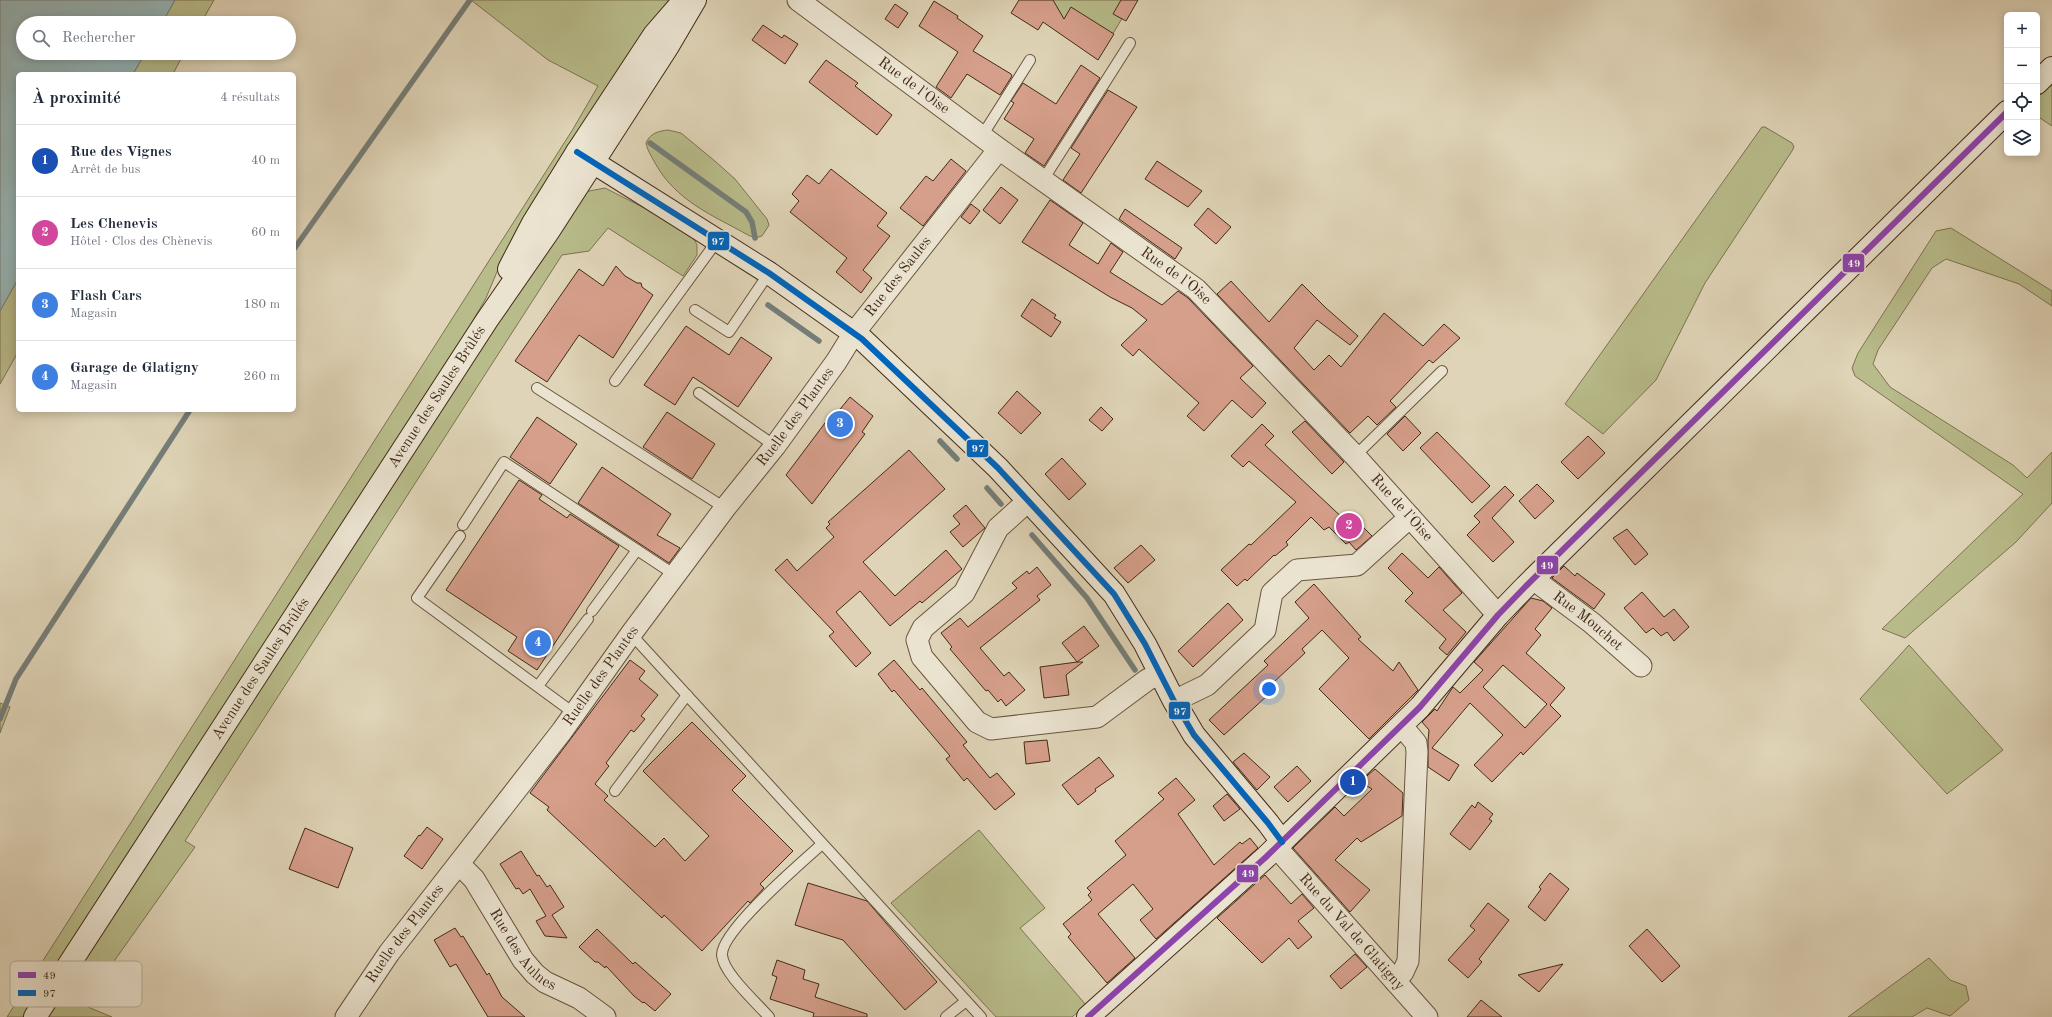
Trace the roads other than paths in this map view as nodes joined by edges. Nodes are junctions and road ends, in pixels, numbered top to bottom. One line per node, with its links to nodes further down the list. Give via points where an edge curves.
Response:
1 (685, 0): 11 (main road, Avenue des Saules Brûlés, via 654,35)
2 (695, 0): 11 (main road, Avenue des Saules Brûlés, via 668,46)
3 (798, 0): 9 (street, Rue de l'Oise)
4 (1130, 43): 12 (lane)
5 (1030, 60): 9 (lane)
6 (2052, 68): 7 (main road)
7 (2040, 80)
8 (2004, 115): 30 (main road)
9 (982, 136): 10 (street, Rue de l'Oise)
10 (999, 149): 12 (street, Rue de l'Oise); 16 (street, Rue des Saules)
11 (585, 157): 13 (main road); 44 (main road, Avenue des Saules Brûlés, via 519,275 487,320)
12 (1043, 180): 22 (street, Rue de l'Oise, via 1196,289)
13 (717, 242): 14 (main road); 18 (lane)
14 (769, 273): 15 (lane, via 729,332); 16 (main road)
15 (695, 310)
16 (854, 334): 21 (street, Ruelle des Plantes); 23 (main road, via 872,347 998,468)
17 (1442, 371): 22 (lane)
18 (615, 381)
19 (537, 388): 24 (lane)
20 (699, 393): 21 (lane)
21 (775, 446): 24 (street, Ruelle des Plantes)
22 (1355, 456): 25 (street, Rue de l'Oise)
23 (1028, 501): 34 (main road, via 1124,607); 34 (street, via 998,528 964,593 923,628 917,640 922,658 977,722 991,729 1097,718)
24 (725, 508): 29 (street, Ruelle des Plantes)
25 (1410, 517): 31 (street, Rue de l'Oise); 37 (street, via 1357,566 1297,570 1272,593 1265,630 1208,685)
26 (463, 525): 28 (lane, via 504,462)
27 (460, 536): 35 (lane, via 416,598)
28 (637, 550): 29 (lane); 35 (lane)
29 (675, 575): 32 (street, Ruelle des Plantes)
30 (1533, 580): 31 (main road); 33 (street, Rue Mouchet, via 1592,623)
31 (1498, 615): 39 (main road, via 1446,678)
32 (631, 634): 36 (lane); 38 (street, Ruelle des Plantes)
33 (1641, 666)
34 (1160, 673): 37 (main road)
35 (538, 686): 38 (lane)
36 (687, 695): 40 (lane); 41 (lane)
37 (1174, 701): 42 (main road, via 1194,735 1268,823)
38 (575, 714): 43 (street, Ruelle des Plantes)
39 (1401, 725): 42 (main road); 45 (street, via 1416,743 1417,752 1408,962 1404,972)
40 (615, 791)
41 (822, 844): 46 (lane); 52 (lane, via 784,878 732,932 724,947 722,955 726,969)
42 (1279, 845): 45 (street, Rue du Val de Glatigny); 55 (main road)
43 (459, 864): 49 (street, Ruelle des Plantes, via 388,953); 51 (street, Rue des Aulnes, via 474,879 523,960 535,974 545,982 579,998)
44 (71, 961)
45 (1395, 981): 48 (street, Rue du Val de Glatigny)
46 (966, 1001): 53 (lane); 54 (lane)
47 (41, 1007): 50 (main road, Avenue des Saules Brûlés)
48 (1420, 1014)
49 (350, 1015)
50 (35, 1017)
51 (605, 1017)
52 (769, 1017)
53 (946, 1017)
54 (981, 1017)
55 (1088, 1017)

